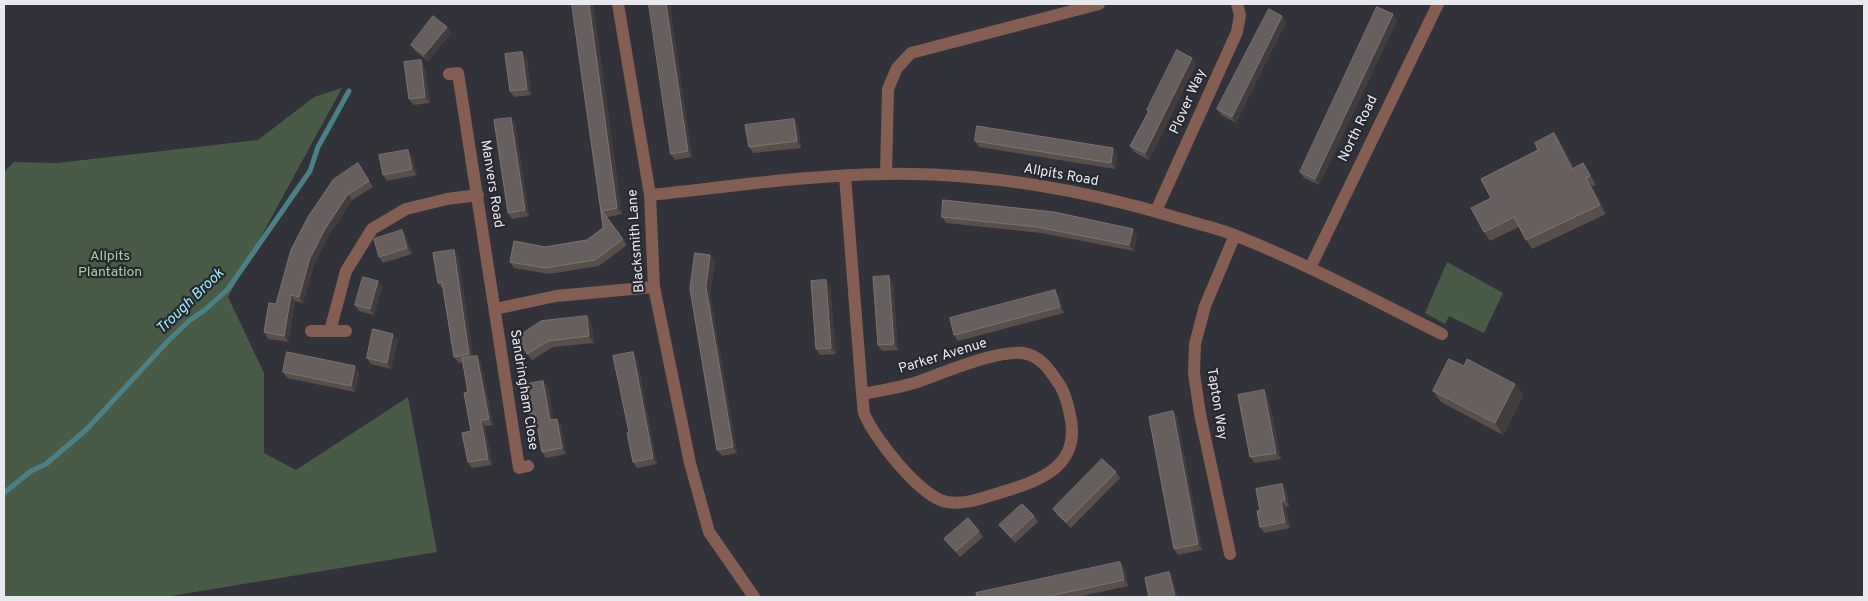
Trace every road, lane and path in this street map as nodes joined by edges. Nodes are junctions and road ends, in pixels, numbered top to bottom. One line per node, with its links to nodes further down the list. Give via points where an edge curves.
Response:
1 (618, 4): 9 (street, Blacksmith Lane)
2 (1100, 4): 6 (street, via 911,53 897,68 888,89)
3 (1237, 4): 10 (street, Plover Way, via 1240,15 1237,32)
4 (1438, 4): 12 (street, North Road)
5 (458, 73): 8 (street, Manvers Road)
6 (886, 174): 7 (street, Allpits Road); 10 (street, Allpits Road, via 976,177 1092,196)
7 (845, 176): 9 (street, Allpits Road); 19 (street, Parker Avenue)
8 (478, 195): 14 (street, Manvers Road); 16 (street, via 406,209 372,229 346,272)
9 (650, 195): 13 (street, Blacksmith Lane)
10 (1156, 212): 11 (street, Allpits Road)
11 (1235, 235): 12 (street, Allpits Road); 21 (street, Tapton Way, via 1204,306 1194,344 1200,414)
12 (1310, 268): 18 (street, Allpits Road)
13 (654, 287): 14 (street, via 556,296); 22 (street, Blacksmith Lane, via 690,463 710,532)
14 (495, 309): 20 (street, Sandringham Close, via 519,468)
15 (311, 331): 16 (street)
16 (330, 331): 17 (street)
17 (346, 331)
18 (1442, 334)
19 (862, 394): 19 (street, Parker Avenue, via 864,413 907,476 946,502 967,502 1031,484 1048,475 1065,458 1073,439 1065,393 1041,360 1022,353 990,357 911,384)
20 (528, 466)
21 (1230, 554)
22 (754, 597)

